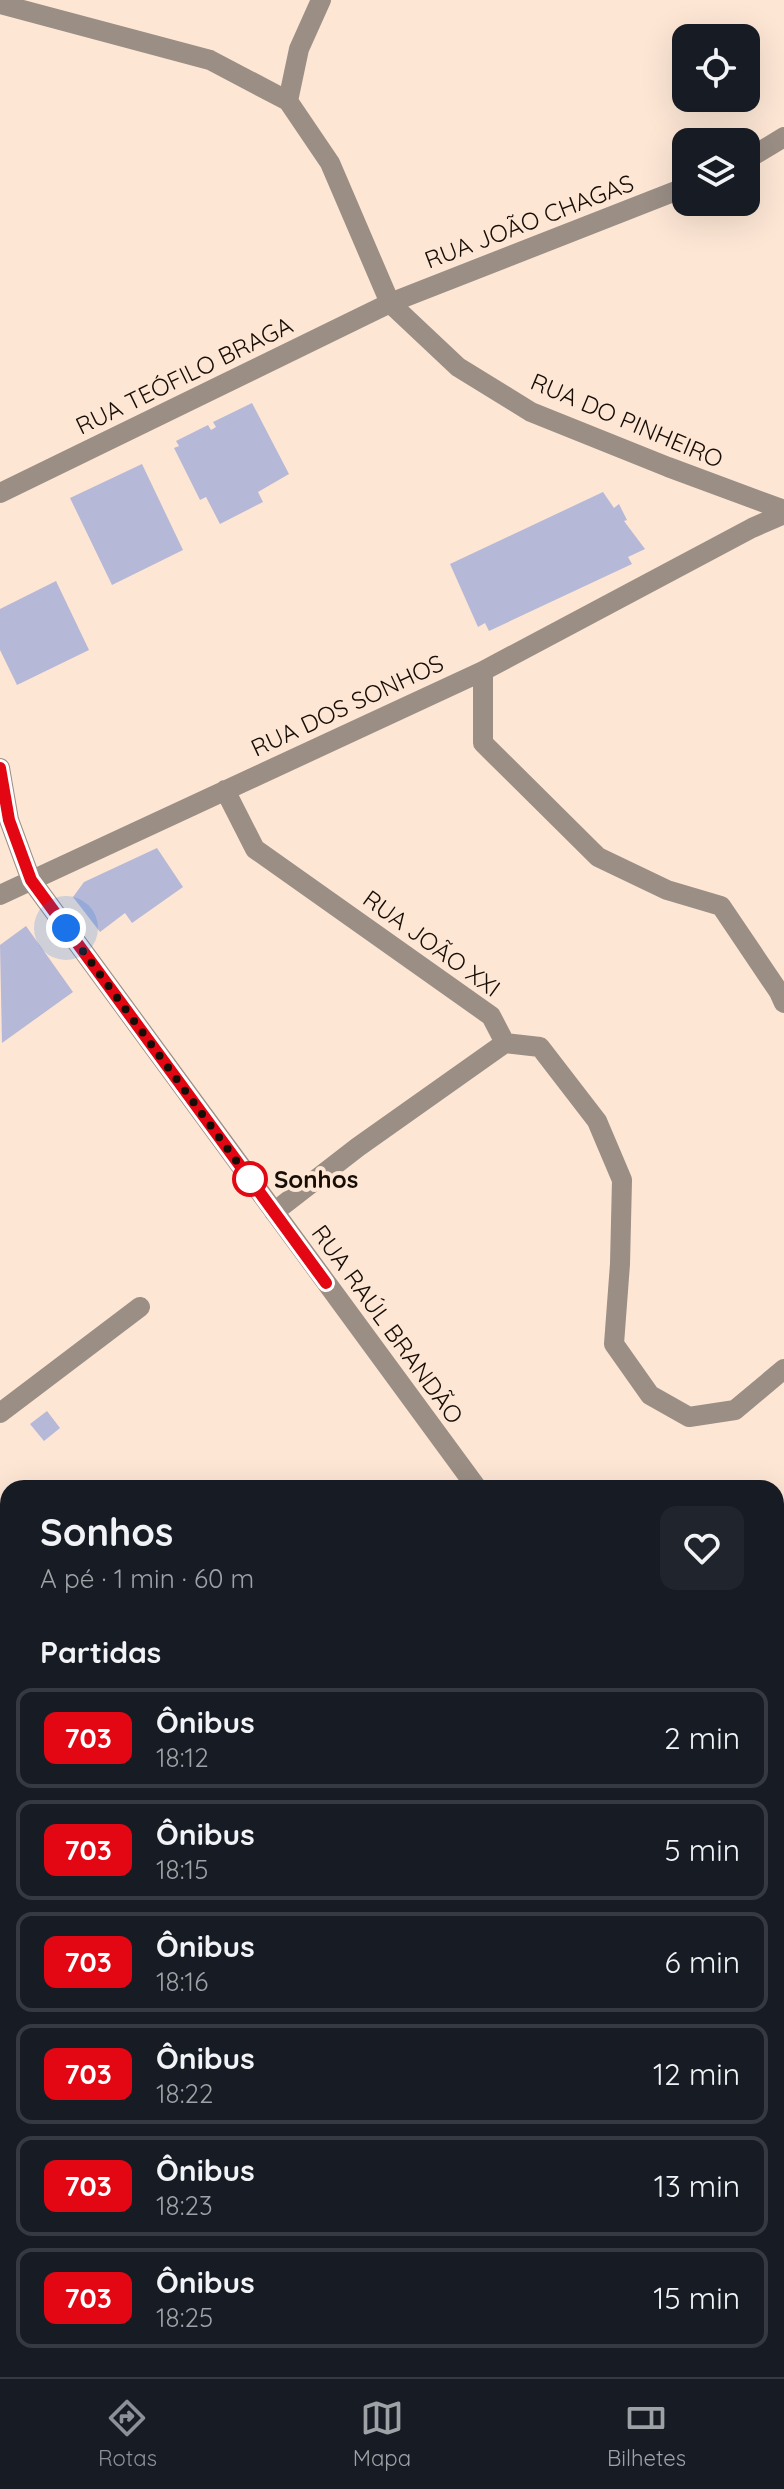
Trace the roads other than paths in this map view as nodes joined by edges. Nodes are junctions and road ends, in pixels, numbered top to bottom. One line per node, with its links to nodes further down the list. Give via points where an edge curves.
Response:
1 (321, 0): 3 (street, via 299,49)
2 (0, 4): 3 (street, RUA DO PINHEIRO, via 210,60)
3 (288, 101): 7 (street, RUA DO PINHEIRO, via 330,163)
4 (784, 137): 5 (street)
5 (760, 152)
6 (672, 192): 7 (street, RUA JOÃO CHAGAS)
7 (390, 303): 8 (street, RUA TEÓFILO BRAGA); 9 (street, RUA DO PINHEIRO, via 458,367 531,412)
8 (0, 493)
9 (784, 512): 10 (street, RUA DOS SONHOS)
10 (483, 671): 12 (street, RUA DOS SONHOS); 15 (street, via 483,743 598,857 667,890 721,906)
11 (0, 768): 13 (street, via 9,820)
12 (225, 790): 13 (street, RUA DOS SONHOS); 16 (street, RUA JOÃO XXI, via 255,849 491,1016)
13 (31, 880): 14 (street, RUA DOS SONHOS); 17 (street, RUA RAÚL BRANDÃO)
14 (0, 895)
15 (784, 1003)
16 (505, 1043): 17 (street); 19 (street, via 540,1047 597,1121 622,1180 614,1344 650,1395 689,1417 735,1410)
17 (274, 1212): 21 (street, RUA RAÚL BRANDÃO)
18 (140, 1307): 20 (street)
19 (784, 1369)
20 (0, 1413)
21 (471, 1480)

